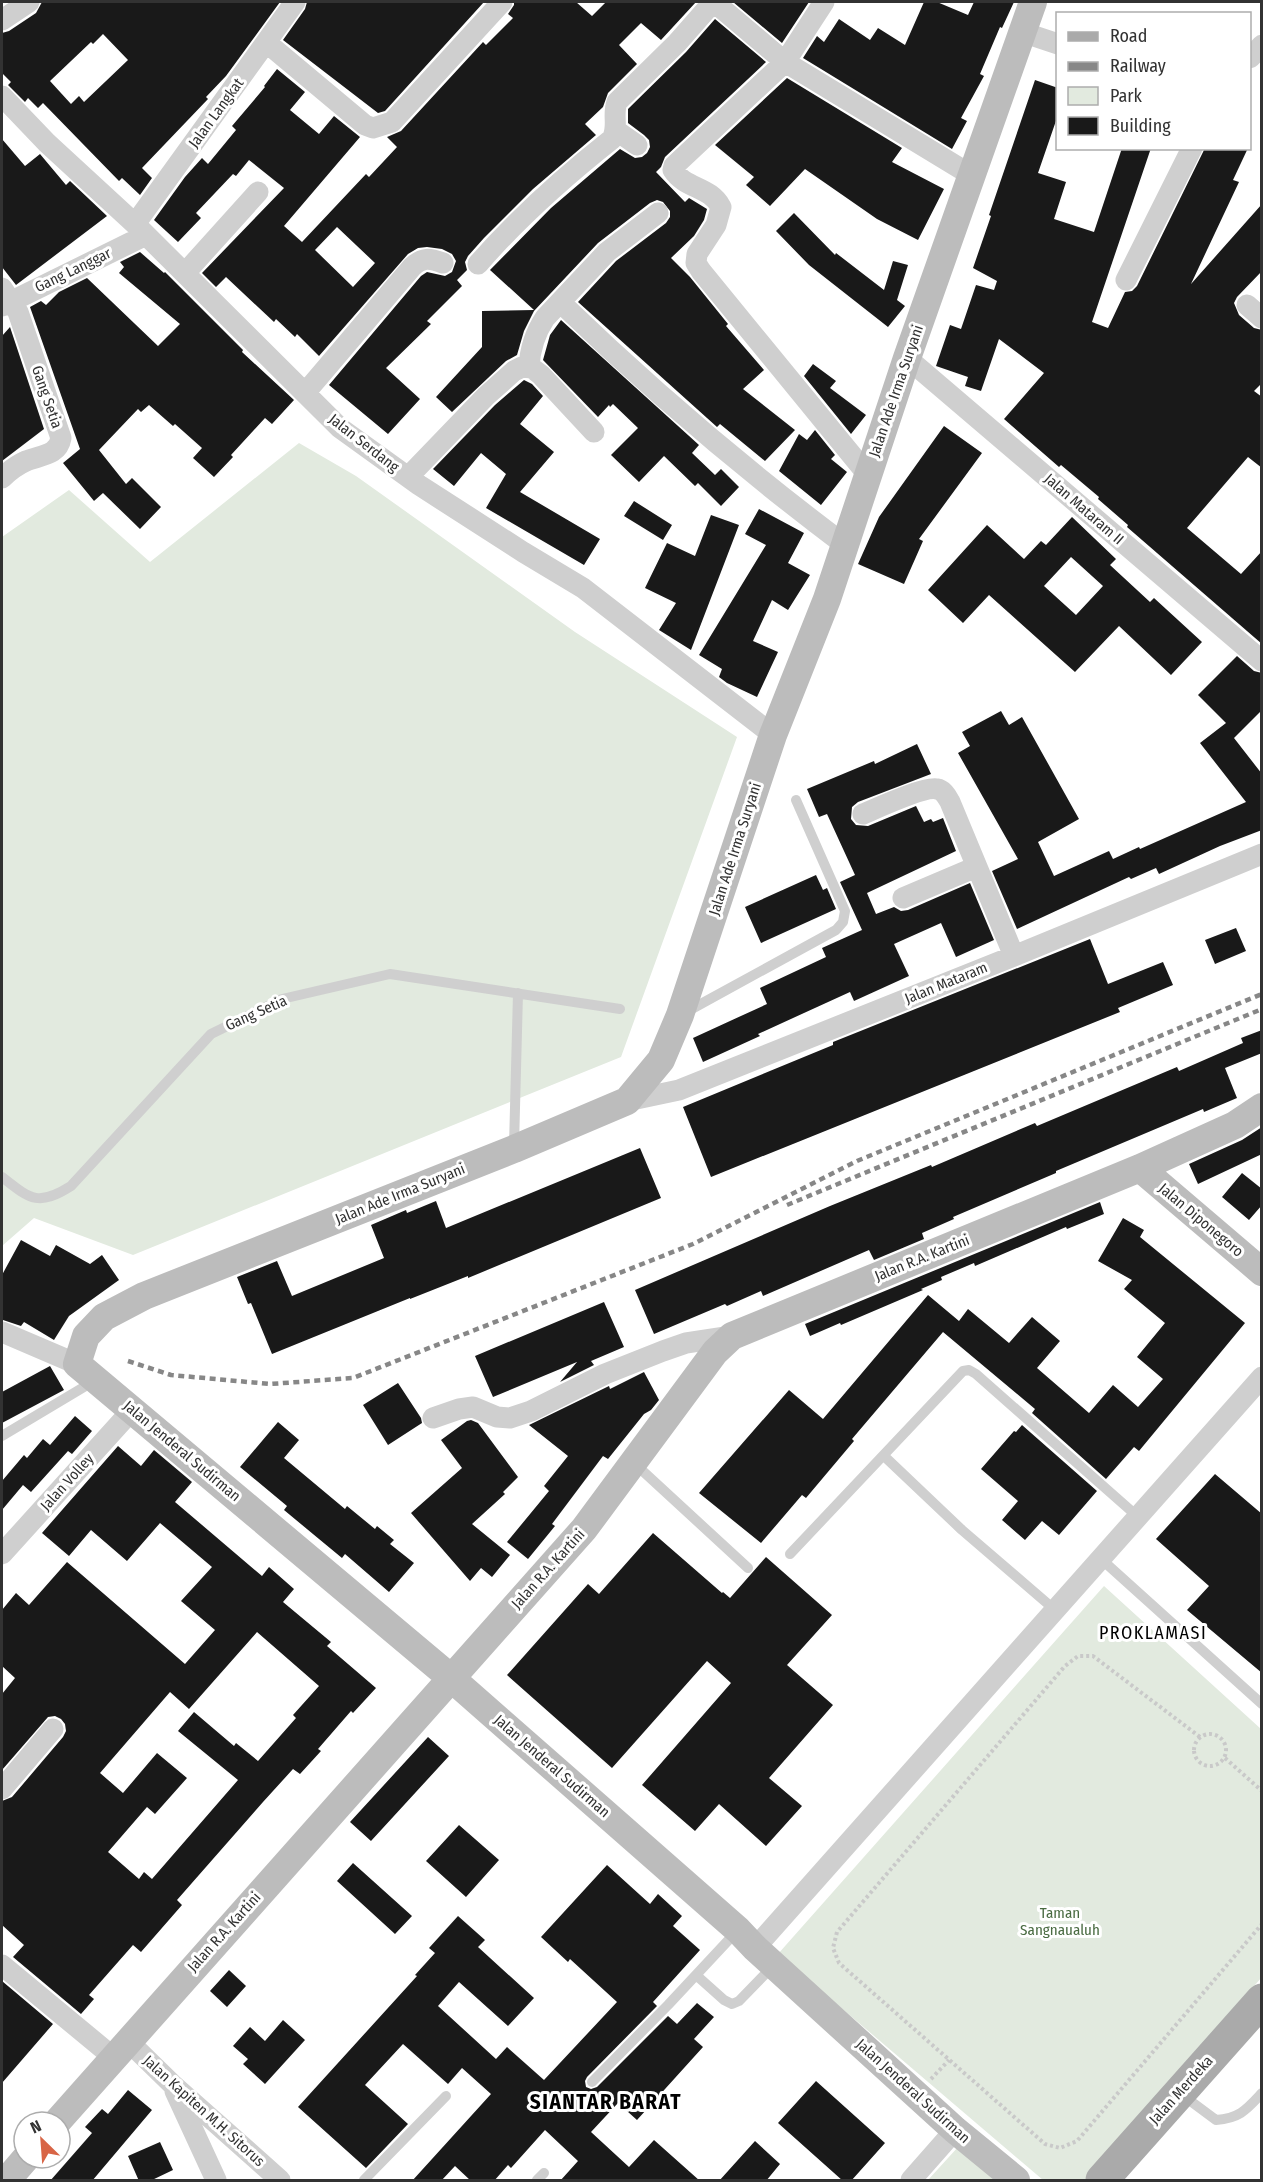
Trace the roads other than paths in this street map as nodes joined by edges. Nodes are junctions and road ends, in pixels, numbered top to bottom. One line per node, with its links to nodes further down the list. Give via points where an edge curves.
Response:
1 (28, 2): 7 (street)
2 (295, 2): 9 (street, Jalan Langkat)
3 (502, 2): 9 (street, via 392,122 373,128 349,113)
4 (713, 2): 13 (street); 15 (street, via 617,102)
5 (824, 2): 13 (street)
6 (1033, 2): 8 (main road, Jalan Ade Irma Suryani)
7 (2, 20)
8 (1022, 32): 10 (street); 18 (main road, Jalan Ade Irma Suryani)
9 (267, 43): 21 (street, Jalan Langkat)
10 (1056, 43)
11 (1262, 45): 12 (street)
12 (1251, 57)
13 (785, 62): 18 (street); 32 (street, via 673,171 683,181 713,195 721,207 716,225 697,254 696,263 701,271)
14 (2, 96): 21 (street, Jalan Serdang)
15 (617, 131): 16 (street); 23 (street, via 503,235)
16 (636, 145)
17 (1191, 150): 25 (street)
18 (971, 175): 28 (main road, Jalan Ade Irma Suryani)
19 (258, 192): 24 (street)
20 (658, 213): 27 (street, via 607,252)
21 (140, 229): 24 (street, Jalan Serdang); 26 (street, Gang Langgar)
22 (442, 263): 30 (street, via 429,258 412,267)
23 (478, 264)
24 (185, 273): 30 (street, Jalan Serdang)
25 (1126, 280)
26 (4, 299): 34 (street, Gang Setia, via 18,312 61,438 59,447 25,461)
27 (560, 302): 29 (street, via 537,330); 35 (street, via 667,403)
28 (907, 358): 32 (main road, Jalan Ade Irma Suryani); 36 (street, Jalan Mataram II)
29 (529, 367): 31 (street); 33 (street, via 514,371 486,396)
30 (305, 393): 33 (street, Jalan Serdang, via 340,428)
31 (594, 432)
32 (868, 475): 35 (main road, Jalan Ade Irma Suryani)
33 (408, 477): 37 (street, Jalan Serdang, via 583,588)
34 (2, 478)
35 (845, 545): 37 (main road, Jalan Ade Irma Suryani)
36 (1262, 661)
37 (773, 735): 46 (main road, Jalan Ade Irma Suryani)
38 (796, 800): 46 (lane, via 845,911 843,922 836,930)
39 (863, 814): 41 (street, via 920,792 935,788 942,791)
40 (1262, 854): 43 (street, Jalan Mataram)
41 (976, 867): 42 (street); 43 (street)
42 (903, 898)
43 (1014, 956): 47 (street, Jalan Mataram, via 679,1089)
44 (518, 993): 45 (lane, Gang Setia); 49 (lane); 51 (lane, Gang Setia, via 390,974 282,999 211,1034 71,1186 54,1197 23,1194)
45 (620, 1009)
46 (680, 1015): 47 (main road, Jalan Ade Irma Suryani, via 661,1060)
47 (627, 1101): 49 (main road, Jalan Ade Irma Suryani)
48 (1262, 1107): 50 (main road, Jalan R.A. Kartini, via 1235,1125)
49 (514, 1149): 55 (main road, Jalan Ade Irma Suryani, via 144,1296 104,1317 86,1336)
50 (1140, 1168): 52 (main road, Jalan Diponegoro); 54 (main road, Jalan R.A. Kartini)
51 (2, 1176)
52 (1262, 1272)
53 (2, 1332): 55 (street)
54 (732, 1336): 58 (street, via 663,1351 510,1418 496,1417 473,1407); 61 (main road, Jalan R.A. Kartini, via 715,1352)
55 (87, 1371): 57 (main road, Jalan Jenderal Sudirman); 59 (lane)
56 (1262, 1377): 62 (street)
57 (133, 1410): 63 (street, Jalan Volley); 68 (main road, Jalan Jenderal Sudirman)
58 (433, 1418)
59 (2, 1436)
60 (884, 1456): 62 (lane, via 954,1378 969,1370); 64 (lane); 67 (lane)
61 (633, 1463): 66 (lane); 68 (main road, Jalan R.A. Kartini, via 584,1528)
62 (1137, 1516): 65 (street)
63 (2, 1554)
64 (790, 1554)
65 (1100, 1558): 67 (street); 69 (lane)
66 (748, 1568)
67 (1055, 1610): 72 (street)
68 (451, 1678): 72 (main road, Jalan Jenderal Sudirman); 76 (main road, Jalan R.A. Kartini)
69 (1262, 1704)
70 (53, 1729): 71 (street)
71 (2, 1789)
72 (756, 1948): 74 (lane); 74 (lane, via 739,2001 732,2004 724,2000); 83 (main road, Jalan Jenderal Sudirman)
73 (2, 1965): 76 (street, Jalan Kapiten M.H. Sitorus)
74 (696, 1975): 77 (lane)
75 (1262, 2000): 79 (main road, Jalan Merdeka)
76 (120, 2049): 78 (street, Jalan Kapiten M.H. Sitorus); 82 (main road, Jalan R.A. Kartini)
77 (592, 2082)
78 (171, 2084): 84 (street); 85 (street, Jalan Kapiten M.H. Sitorus)
79 (1179, 2092): 80 (lane, via 1216,2120 1232,2119); 89 (main road, Jalan Merdeka)
80 (1262, 2093)
81 (446, 2096): 86 (lane)
82 (67, 2110)
83 (955, 2130): 87 (street); 88 (main road, Jalan Jenderal Sudirman)
84 (216, 2181)
85 (280, 2181)
86 (364, 2181)
87 (911, 2181)
88 (1016, 2181)
89 (1102, 2181)

